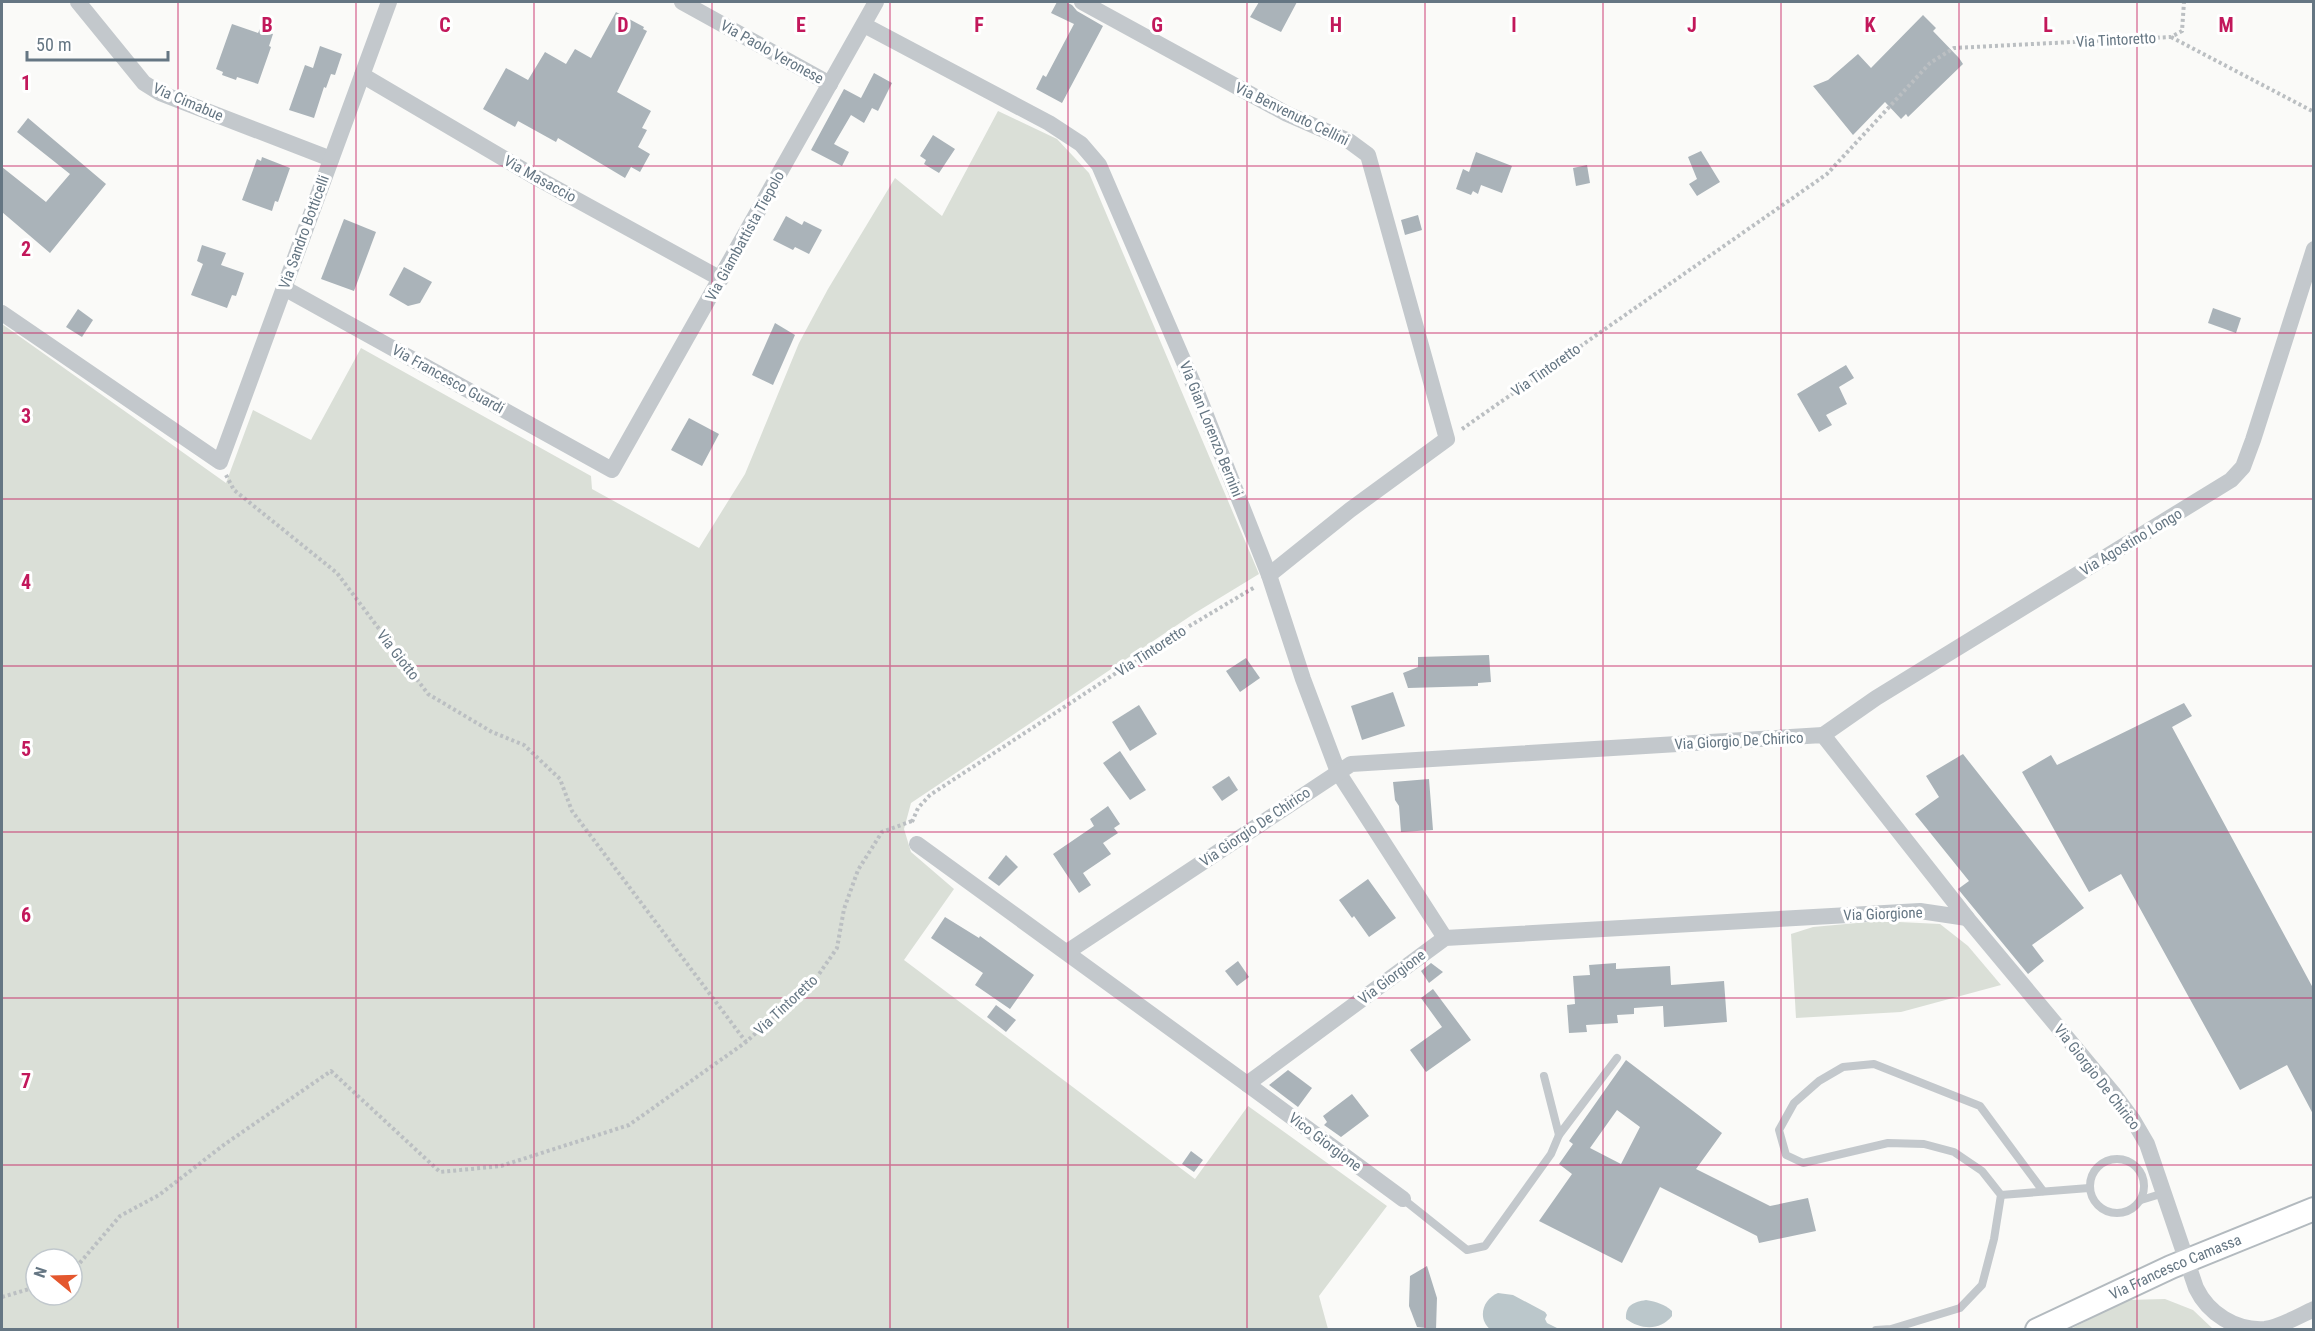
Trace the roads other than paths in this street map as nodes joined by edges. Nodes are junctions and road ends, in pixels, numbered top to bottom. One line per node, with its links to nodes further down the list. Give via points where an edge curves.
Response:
1 (78, 2): 9 (street, Via Cimabue, via 144,83 160,93)
2 (389, 2): 7 (street, Via Sandro Botticelli)
3 (682, 2): 8 (street, Via Paolo Veronese)
4 (876, 2): 6 (street, Via Giambattista Tiepolo)
5 (1082, 2): 15 (street, Via Benvenuto Cellini, via 1287,114 1349,141 1368,155 1447,439)
6 (864, 25): 8 (street, Via Giambattista Tiepolo); 15 (street, Via Gian Lorenzo Bernini, via 1049,123 1081,144 1099,165 1196,390)
7 (362, 75): 9 (street, Via Sandro Botticelli); 11 (street, Via Masaccio, via 537,178)
8 (830, 84): 11 (street, Via Giambattista Tiepolo)
9 (331, 159): 12 (street, Via Sandro Botticelli)
10 (2313, 249): 16 (street, Via Agostino Longo, via 2253,440 2243,466 2231,480 1886,692)
11 (721, 279): 14 (street, Via Giambattista Tiepolo)
12 (284, 288): 13 (street, Via Sandro Botticelli, via 220,462); 14 (street, Via Francesco Guardi)
13 (2, 312)
14 (612, 470)
15 (1269, 575): 17 (street, Via Gian Lorenzo Bernini)
16 (1823, 735): 17 (street, Via Giorgio De Chirico, via 1351,764); 19 (street, Via Giorgio De Chirico)
17 (1338, 772): 20 (street, Via Gian Lorenzo Bernini); 21 (street, Via Giorgio De Chirico)
18 (918, 844): 21 (street)
19 (1966, 918): 20 (street, Via Giorgione, via 1920,911); 26 (street, Via Giorgio De Chirico, via 2133,1120 2147,1144)
20 (1445, 938): 24 (street, Via Giorgione)
21 (1067, 952): 24 (street)
22 (1617, 1058): 25 (lane)
23 (1544, 1076): 25 (lane)
24 (1247, 1084): 31 (street, Vico Giorgione)
25 (1558, 1135): 31 (lane, via 1551,1154 1485,1246 1467,1250)
26 (2145, 1164): 27 (lane, via 2106,1160 2093,1172); 29 (street, Via Giorgio De Chirico); 32 (lane)
27 (2090, 1188): 28 (lane); 32 (lane, via 2096,1204 2111,1213 2128,1211)
28 (2043, 1191): 30 (lane); 30 (lane, via 1980,1106 1874,1064 1843,1066 1819,1081 1794,1103 1779,1130 1786,1155 1803,1163 1888,1143 1924,1144 1954,1152 1982,1171)
29 (2164, 1193): 32 (lane); 34 (street, Via Giorgio De Chirico)
30 (2001, 1195): 36 (lane, via 1982,1285 1960,1308 1891,1329)
31 (1403, 1199)
32 (2140, 1200)
33 (2313, 1209): 34 (street, Via Francesco Camassa)
34 (2188, 1260): 35 (street, Via Giorgio De Chirico, via 2203,1302 2214,1314 2239,1327 2267,1329); 37 (street, Via Francesco Camassa)
35 (2313, 1309)
36 (1876, 1329)
37 (2037, 1329)

